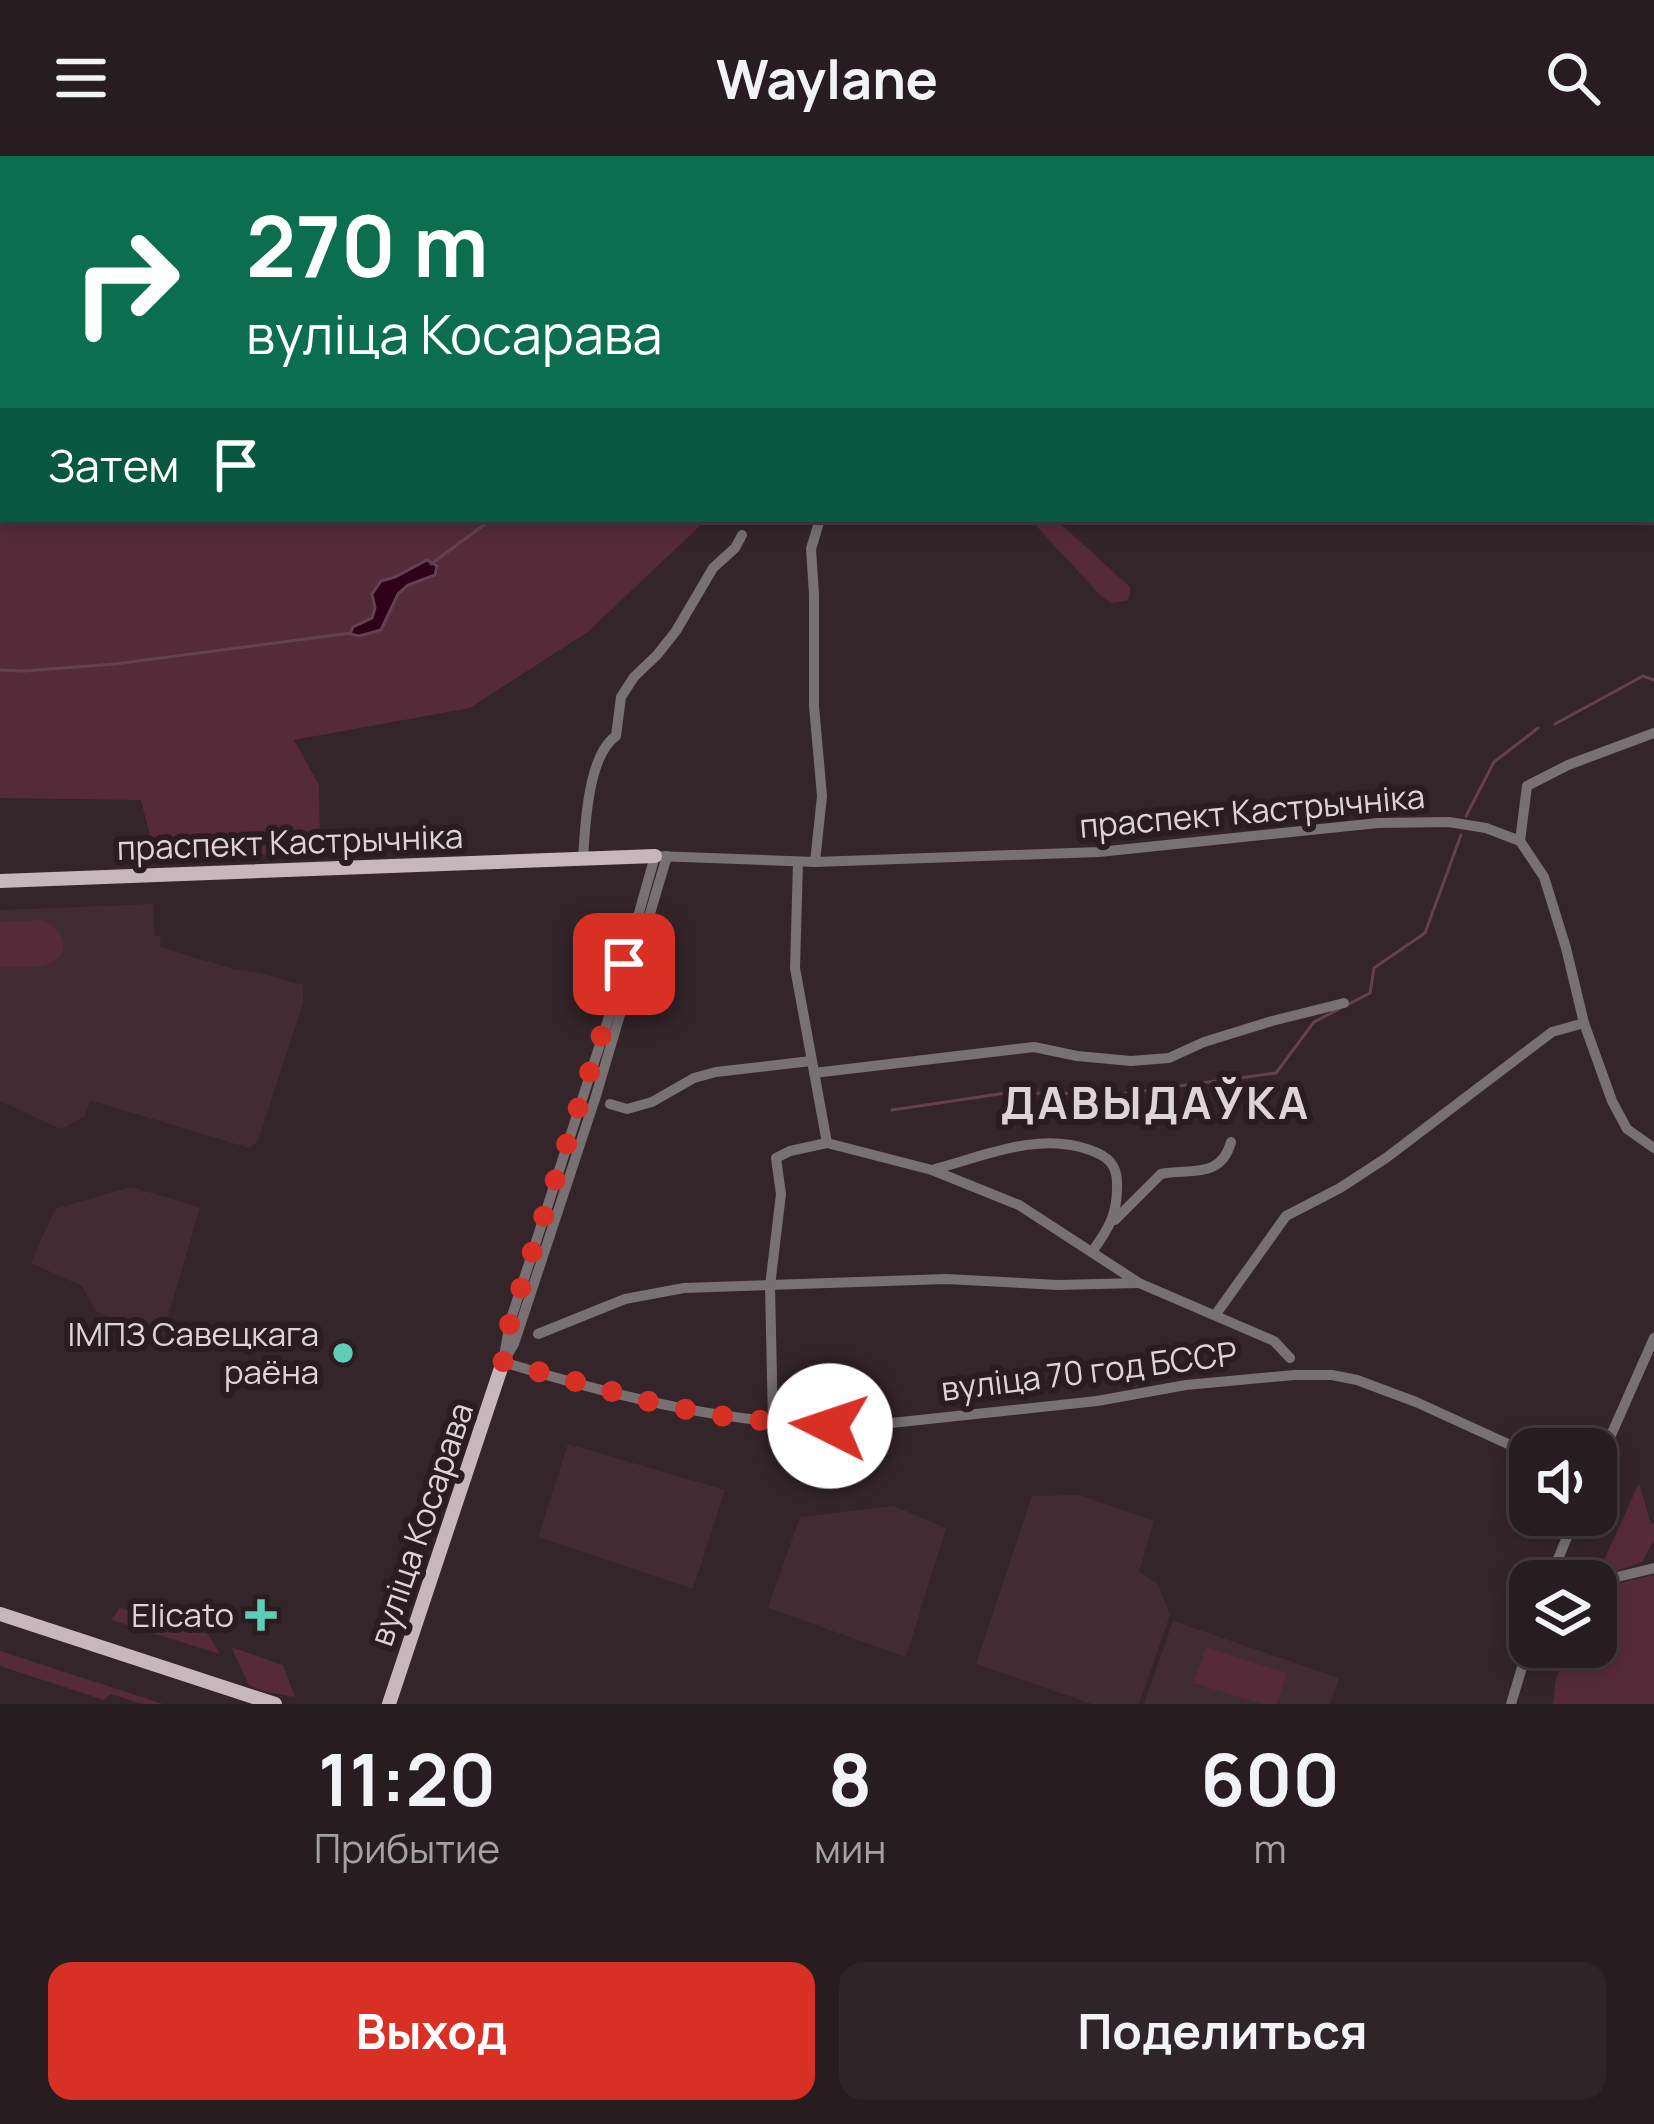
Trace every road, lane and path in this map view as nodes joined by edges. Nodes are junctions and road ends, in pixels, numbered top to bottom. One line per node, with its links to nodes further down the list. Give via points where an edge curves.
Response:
1 (819, 522): 8 (street, via 812,549 822,796)
2 (742, 536): 6 (street, via 621,697 616,736 604,744 587,802)
3 (1654, 733): 4 (street, via 1527,787)
4 (1520, 841): 8 (street, праспект Кастрычніка, via 1449,822 1378,823 1099,852); 11 (street, via 1544,877)
5 (661, 856): 6 (main road, праспект Кастрычніка); 7 (street, праспект Кастрычніка); 26 (street, вуліца Косарава)
6 (583, 859): 9 (main road, праспект Кастрычніка)
7 (798, 862): 8 (street, праспект Кастрычніка); 12 (street, via 795,968)
8 (814, 862)
9 (0, 881)
10 (1344, 1003): 12 (street, via 1169,1058 1130,1061 1034,1047)
11 (1584, 1023): 16 (street, via 1627,1129); 22 (street, via 1552,1033 1399,1149 1286,1216)
12 (812, 1067): 13 (street, via 716,1072 652,1102); 15 (street)
13 (610, 1104)
14 (1231, 1142): 18 (street, via 1210,1168 1161,1174)
15 (826, 1143): 17 (street); 21 (street, via 776,1158 781,1193)
16 (1654, 1148)
17 (932, 1170): 18 (street, via 1034,1143 1079,1146 1115,1167); 19 (street, via 1019,1204)
18 (1113, 1222): 19 (street)
19 (1093, 1252): 20 (street)
20 (1139, 1283): 21 (street); 22 (street)
21 (770, 1286): 23 (street, via 625,1299); 27 (street)
22 (1216, 1314): 25 (street)
23 (538, 1334)
24 (1654, 1338): 28 (street)
25 (1290, 1358)
26 (503, 1362): 27 (street, вуліца 70 год БССР, via 662,1405); 35 (main road, вуліца Косарава)
27 (773, 1422): 29 (street, вуліца 70 год БССР, via 863,1426 1186,1384 1332,1375 1397,1394)
28 (1614, 1428)
29 (1509, 1445)
30 (1654, 1568): 31 (street)
31 (1617, 1577)
32 (0, 1614): 34 (main road)
33 (1522, 1668): 36 (street)
34 (275, 1704)
35 (389, 1704)
36 (1511, 1704)

